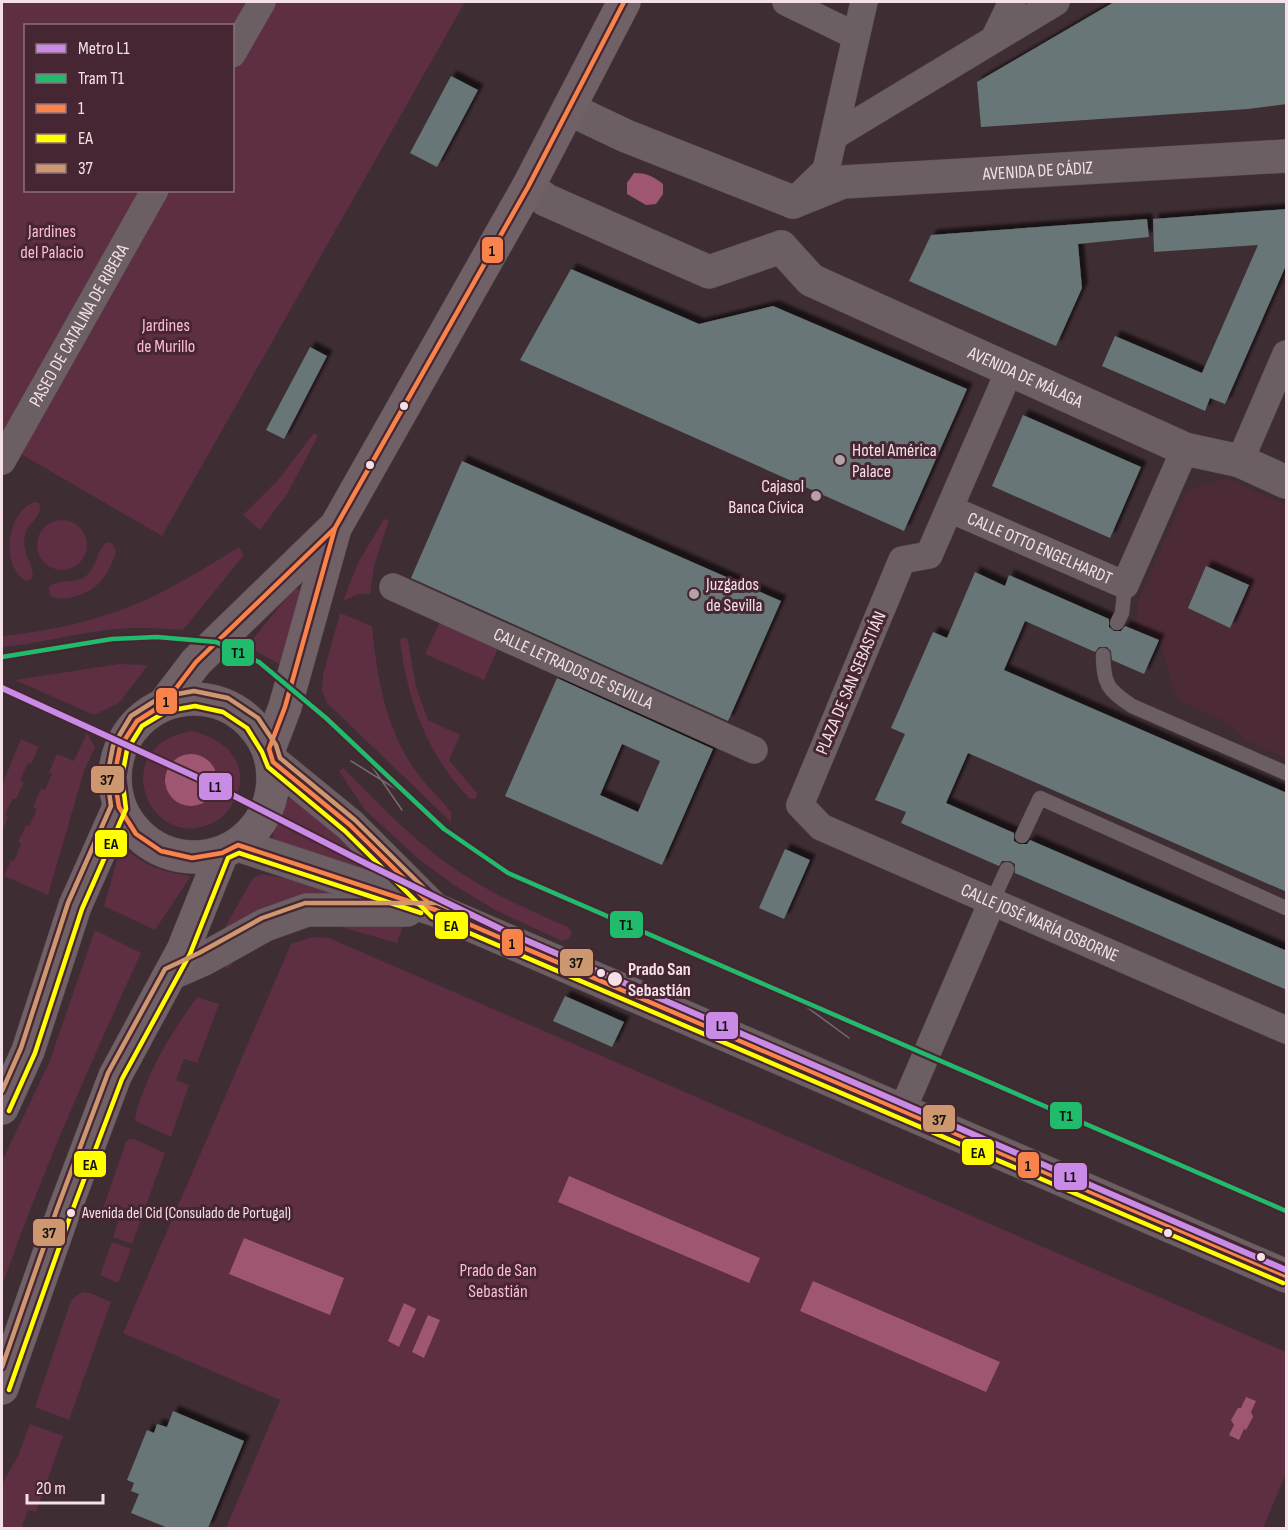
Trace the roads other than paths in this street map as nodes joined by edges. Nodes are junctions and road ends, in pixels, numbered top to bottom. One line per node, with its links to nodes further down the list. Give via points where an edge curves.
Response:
1 (262, 2): 9 (street)
2 (624, 2): 10 (main road)
3 (786, 2): 7 (street)
4 (864, 2): 7 (street)
5 (1012, 2): 8 (street)
6 (1056, 2): 8 (street)
7 (856, 36): 11 (street)
8 (995, 38): 11 (street)
9 (234, 51)
10 (570, 109): 13 (main road); 15 (street, via 626,136)
11 (834, 136): 15 (street, via 826,170)
12 (1287, 156): 15 (street, AVENIDA DE CÁDIZ, via 843,182)
13 (528, 187): 16 (street, via 546,200 709,272); 24 (main road)
14 (154, 192): 21 (street, PASEO DE CATALINA DE RIBERA)
15 (793, 202): 16 (street)
16 (781, 247): 18 (street, AVENIDA DE MÁLAGA, via 811,280)
17 (1287, 354): 20 (street)
18 (1010, 369): 19 (street, AVENIDA DE MÁLAGA); 23 (street)
19 (1185, 448): 20 (street, AVENIDA DE MÁLAGA); 25 (street, CALLE OTTO ENGELHARDT)
20 (1240, 460): 22 (street, AVENIDA DE MÁLAGA)
21 (2, 461)
22 (1287, 482)
23 (950, 509): 25 (street, CALLE OTTO ENGELHARDT); 33 (street, PLAZA DE SAN SEBASTIÁN, via 929,555 902,560)
24 (335, 528): 29 (main road, via 196,662); 31 (main road)
25 (1125, 585): 27 (lane)
26 (393, 587): 30 (street, CALLE LETRADOS DE SEVILLA)
27 (1117, 623)
28 (1103, 656): 32 (lane, via 1103,677 1113,693 1132,706)
29 (164, 704): 31 (main road, via 195,698 226,705 252,723); 34 (main road, via 137,721 120,747 114,777)
30 (754, 750)
31 (271, 756): 36 (main road, via 273,789 262,821); 40 (street, via 350,825)
32 (1287, 773)
33 (800, 805): 38 (street, CALLE JOSÉ MARÍA OSBORNE, via 821,827)
34 (119, 807): 36 (main road, via 136,834 161,852 192,858); 43 (main road, via 75,906 27,1052)
35 (1022, 836): 39 (lane, via 1040,798)
36 (230, 849): 40 (street); 41 (main road)
37 (1007, 869): 38 (lane)
38 (992, 902): 42 (street, CALLE JOSÉ MARÍA OSBORNE); 44 (street)
39 (1287, 908)
40 (436, 910): 41 (street, via 307,910 265,925); 44 (street)
41 (170, 974): 46 (main road, via 115,1076)
42 (1287, 1030)
43 (2, 1108)
44 (902, 1111): 45 (street)
45 (1287, 1276)
46 (2, 1388)

